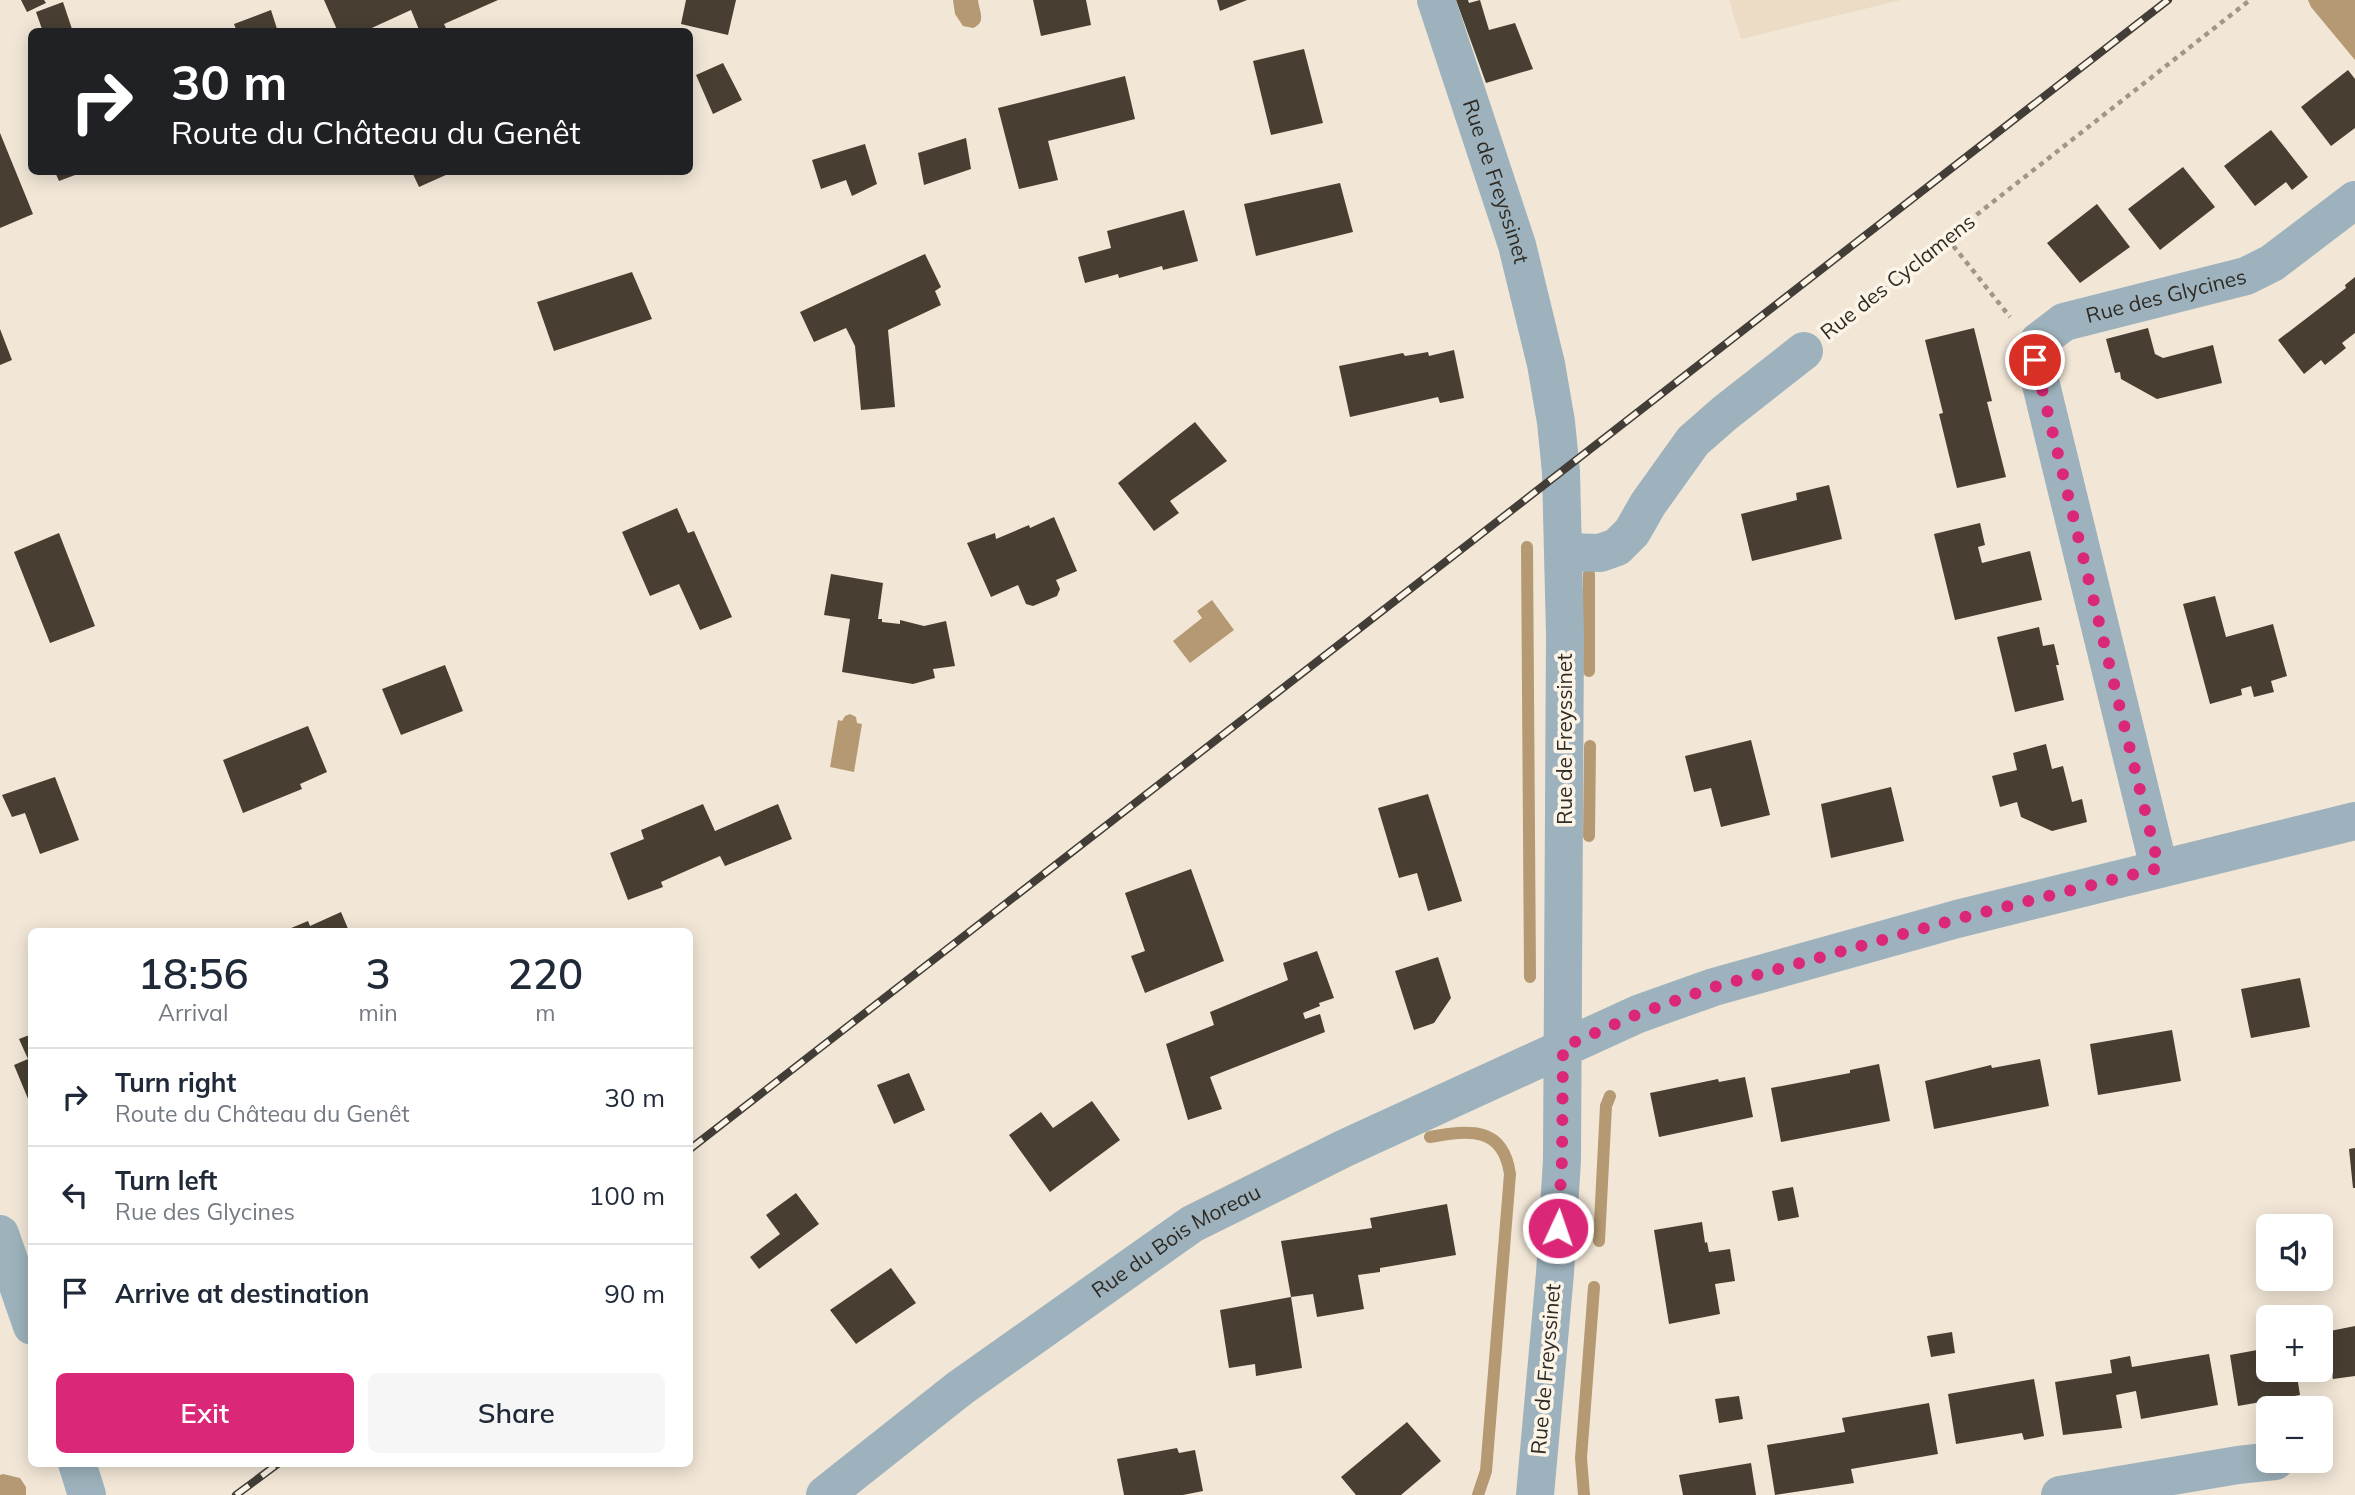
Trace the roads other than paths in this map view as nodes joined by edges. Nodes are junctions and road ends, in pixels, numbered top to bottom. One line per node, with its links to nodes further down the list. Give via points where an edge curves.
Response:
1 (1436, 0): 4 (street, Rue de Freyssinet, via 1517,245 1546,365 1560,459)
2 (2355, 200): 6 (street, Rue des Glycines, via 2272,263 2246,276 2064,323 2039,341 2035,360)
3 (1804, 351): 4 (street, Rue des Cyclamens, via 1693,441 1617,547)
4 (1563, 552): 7 (street, Rue de Freyssinet)
5 (2355, 821): 6 (street, Rue du Bois Moreau)
6 (2159, 868): 7 (street, Rue du Bois Moreau, via 1714,987)
7 (1563, 1047): 14 (street, Rue du Bois Moreau, via 1192,1224 960,1388); 15 (street, Rue de Freyssinet, via 1555,1273)
8 (0, 1234): 9 (street)
9 (10, 1296): 10 (street)
10 (28, 1321)
11 (2256, 1463): 16 (street)
12 (78, 1467): 13 (street)
13 (88, 1495)
14 (825, 1495)
15 (1535, 1495)
16 (2060, 1495)

